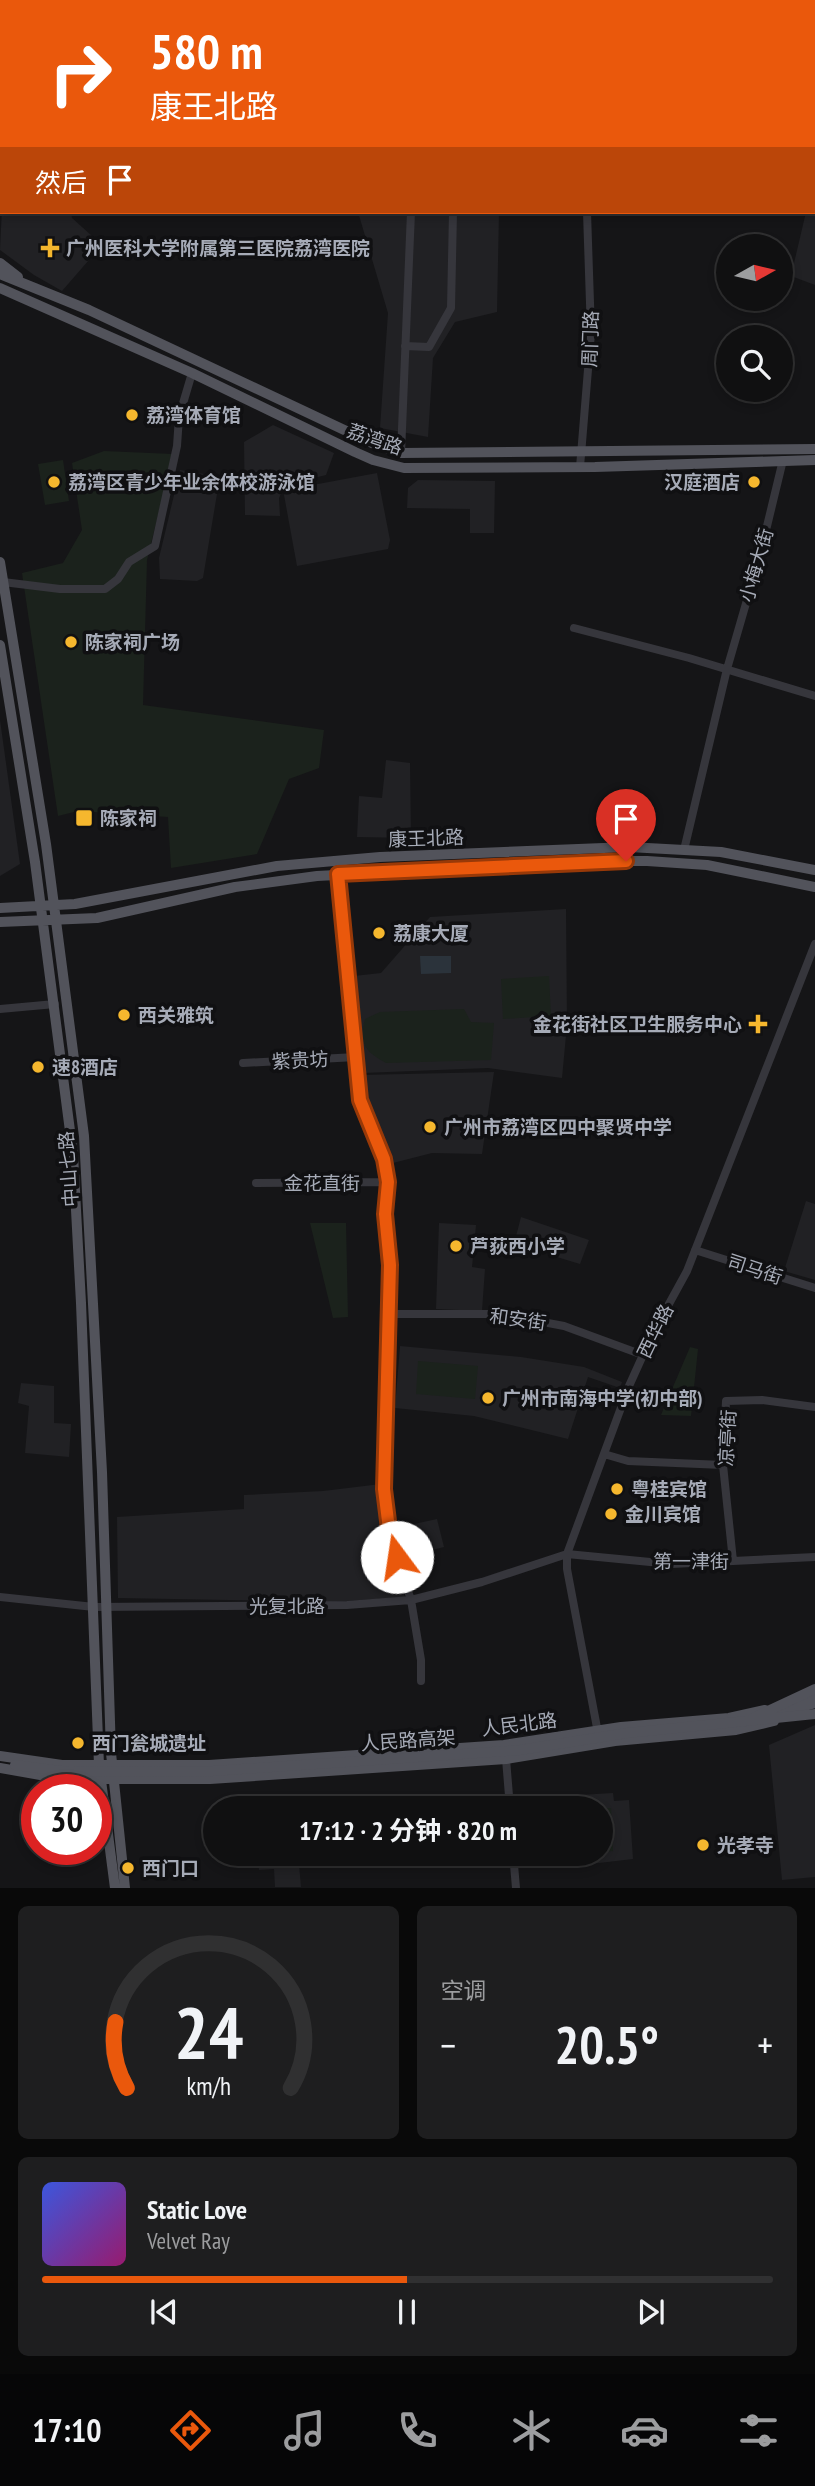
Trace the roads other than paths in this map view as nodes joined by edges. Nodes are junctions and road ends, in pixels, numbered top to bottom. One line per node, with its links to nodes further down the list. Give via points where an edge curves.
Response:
1 (411, 214): 10 (street)
2 (453, 214): 10 (street, via 452,308 429,347)
3 (587, 214): 13 (street, 周门路, via 591,332)
4 (0, 264): 7 (main road)
5 (0, 274): 7 (main road, 荔湾路)
6 (0, 288): 9 (main road, 荔湾路)
7 (43, 292): 14 (main road, 荔湾路)
8 (0, 296): 9 (main road)
9 (23, 298): 11 (main road, 荔湾路)
10 (405, 346): 14 (street)
11 (192, 373): 17 (main road, 荔湾路, via 334,443 390,465); 19 (street, via 178,417 177,446 155,546 129,562 105,589)
12 (815, 449): 13 (main road, 荔湾路)
13 (581, 452): 14 (main road, 荔湾路); 17 (street, 周门路)
14 (401, 453)
15 (783, 460): 16 (main road, 荔湾路); 17 (main road, 荔湾路); 22 (street, 小梅大街)
16 (815, 460)
17 (580, 467)
18 (0, 562): 19 (main road, 中山七路)
19 (3, 582): 24 (main road, 中山七路)
20 (574, 628): 22 (street)
21 (0, 645): 25 (main road, 中山七路)
22 (727, 668): 23 (street); 26 (street, 小梅大街)
23 (815, 696)
24 (46, 844): 25 (main road); 30 (main road, 中山七路)
25 (33, 846): 31 (main road, 中山七路)
26 (684, 850): 27 (main road, 康王北路, via 721,852); 30 (main road, 康王北路, via 608,847 319,862)
27 (814, 873): 29 (street)
28 (338, 874): 29 (main road, 康王北路, via 647,861 724,867); 34 (main road, 康王北路, via 253,884 121,913); 39 (street)
29 (810, 886)
30 (54, 906): 31 (main road, 康王北路); 34 (main road, 中山七路)
31 (41, 907): 32 (main road, 康王北路); 33 (main road, 中山七路)
32 (0, 908)
33 (43, 921): 34 (main road, 康王北路); 35 (main road, 康王北路); 37 (main road, 中山七路)
34 (55, 921): 56 (main road, 中山七路, via 86,1160)
35 (0, 922)
36 (815, 944): 43 (street, 西华路)
37 (55, 1004): 38 (street); 55 (main road, 中山七路, via 75,1172)
38 (0, 1009)
39 (356, 1057): 40 (street, 紫贵坊); 41 (street, via 360,1100 384,1159)
40 (243, 1063)
41 (388, 1182): 42 (street, 金花直街); 45 (street)
42 (256, 1183)
43 (695, 1250): 44 (street, 司马街); 46 (street, 西华路)
44 (815, 1288)
45 (388, 1314): 46 (street, 和安街, via 500,1314 564,1326); 54 (street, via 384,1489 390,1537)
46 (643, 1355): 48 (street, 西华路)
47 (815, 1407): 49 (street, 凉亭街, via 726,1401)
48 (604, 1454): 49 (street, via 628,1461); 50 (street, 西华路)
49 (723, 1465): 52 (street, 凉亭街)
50 (567, 1554): 52 (street, 第一津街, via 671,1564); 54 (street, 光复北路); 64 (street, 西华路)
51 (815, 1557): 52 (street, 第一津街)
52 (733, 1561)
53 (0, 1597): 55 (street, 光复北路)
54 (411, 1600): 56 (street, 光复北路, via 347,1605); 57 (street)
55 (94, 1607): 56 (street, 光复北路); 69 (main road, 中山七路)
56 (106, 1607): 70 (main road, 中山七路)
57 (421, 1681)
58 (815, 1689): 63 (main road, bridge)
59 (815, 1695): 64 (main road, 人民北路, via 729,1717)
60 (815, 1703): 63 (main road, 人民路高架, bridge)
61 (815, 1709): 65 (main road, 人民北路, via 736,1730)
62 (815, 1714): 63 (main road, bridge)
63 (746, 1721): 68 (main road, 人民路高架, bridge, via 520,1750 213,1772 69,1772)
64 (597, 1730): 65 (street, 西华路); 70 (main road, 人民北路, via 474,1748 209,1765)
65 (601, 1743): 67 (main road, 人民北路)
66 (0, 1755): 69 (main road, 人民北路, via 49,1764)
67 (506, 1759): 73 (main road, 人民北路, via 210,1779); 74 (street)
68 (0, 1764): 71 (main road, 人民北路)
69 (99, 1765): 70 (main road, 人民北路); 72 (main road, 中山七路)
70 (112, 1765): 73 (main road, 中山七路)
71 (38, 1774)
72 (100, 1774)
73 (113, 1779): 78 (main road, 中山七路)
74 (509, 1796)
75 (112, 1865): 77 (main road, 中山七路)
76 (514, 1866): 79 (street)
77 (115, 1888)
78 (125, 1888)
79 (516, 1888)

